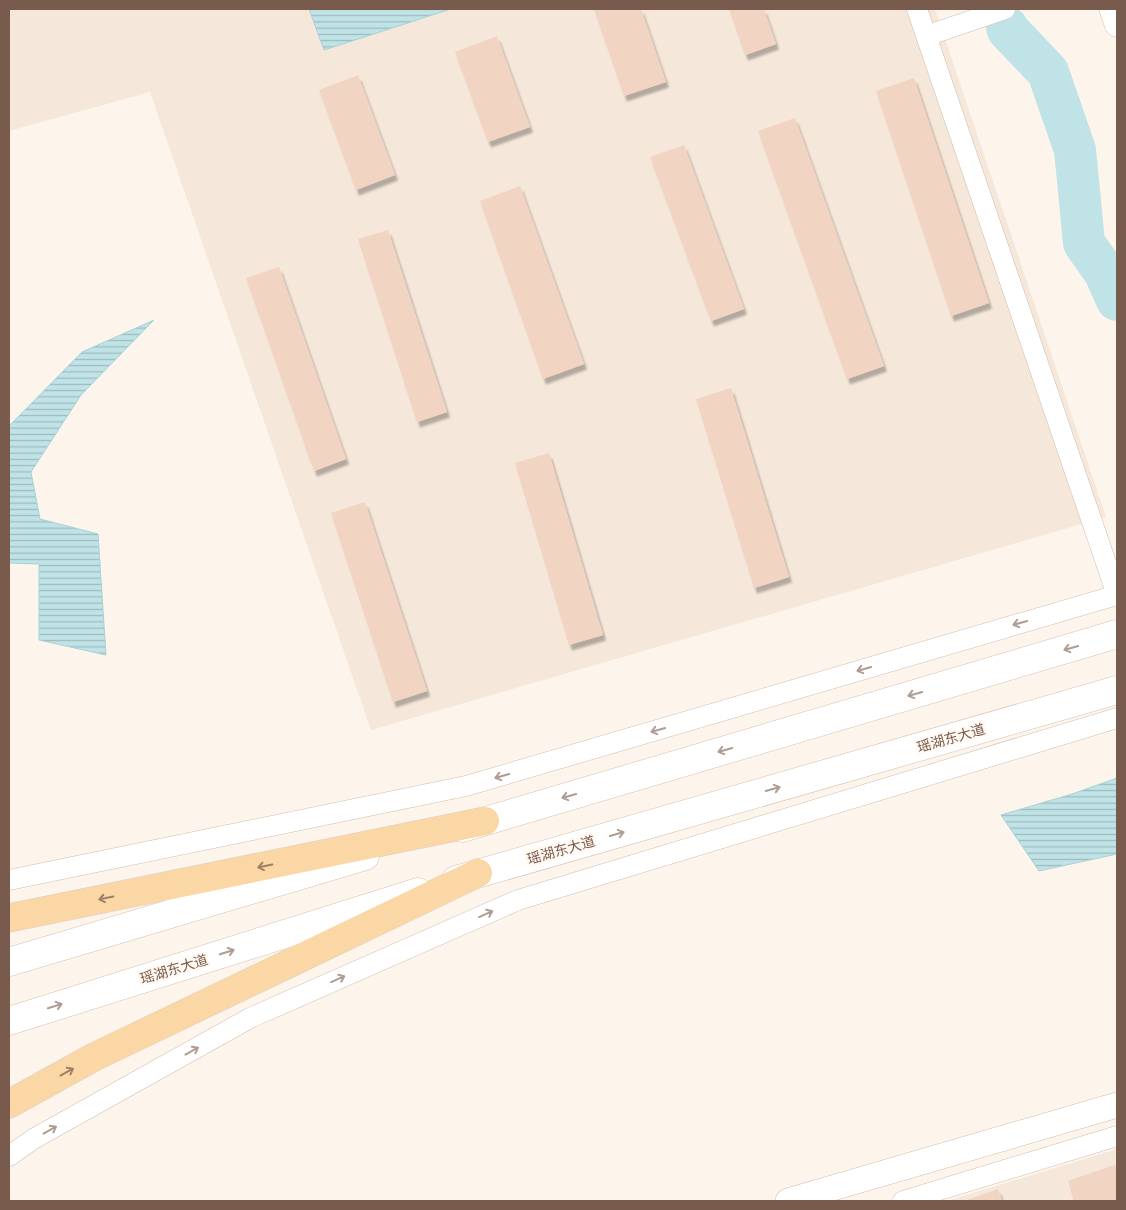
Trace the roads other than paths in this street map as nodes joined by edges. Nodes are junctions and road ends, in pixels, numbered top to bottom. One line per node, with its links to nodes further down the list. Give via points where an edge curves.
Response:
1 (917, 9): 5 (street)
2 (1005, 9): 5 (street)
3 (1112, 9): 4 (street)
4 (1117, 24)
5 (926, 36): 6 (street)
6 (1117, 595): 12 (street, one-way to 12, via 466,786)
7 (1117, 634): 10 (main road, one-way to 10)
8 (1117, 690): 11 (main road, 瑶湖东大道, one-way to 8)
9 (1117, 718): 19 (street, one-way to 9, via 35,1138 250,1018 518,900)
10 (485, 821): 13 (main road, one-way to 13); 14 (main road)
11 (478, 874): 15 (main road, 瑶湖东大道, one-way to 11); 16 (main road, one-way to 11, via 94,1057)
12 (9, 880)
13 (9, 918)
14 (9, 962)
15 (9, 1021)
16 (9, 1104)
17 (1117, 1104): 20 (street)
18 (1117, 1136): 21 (street)
19 (9, 1156)
20 (788, 1201)
21 (903, 1201)

